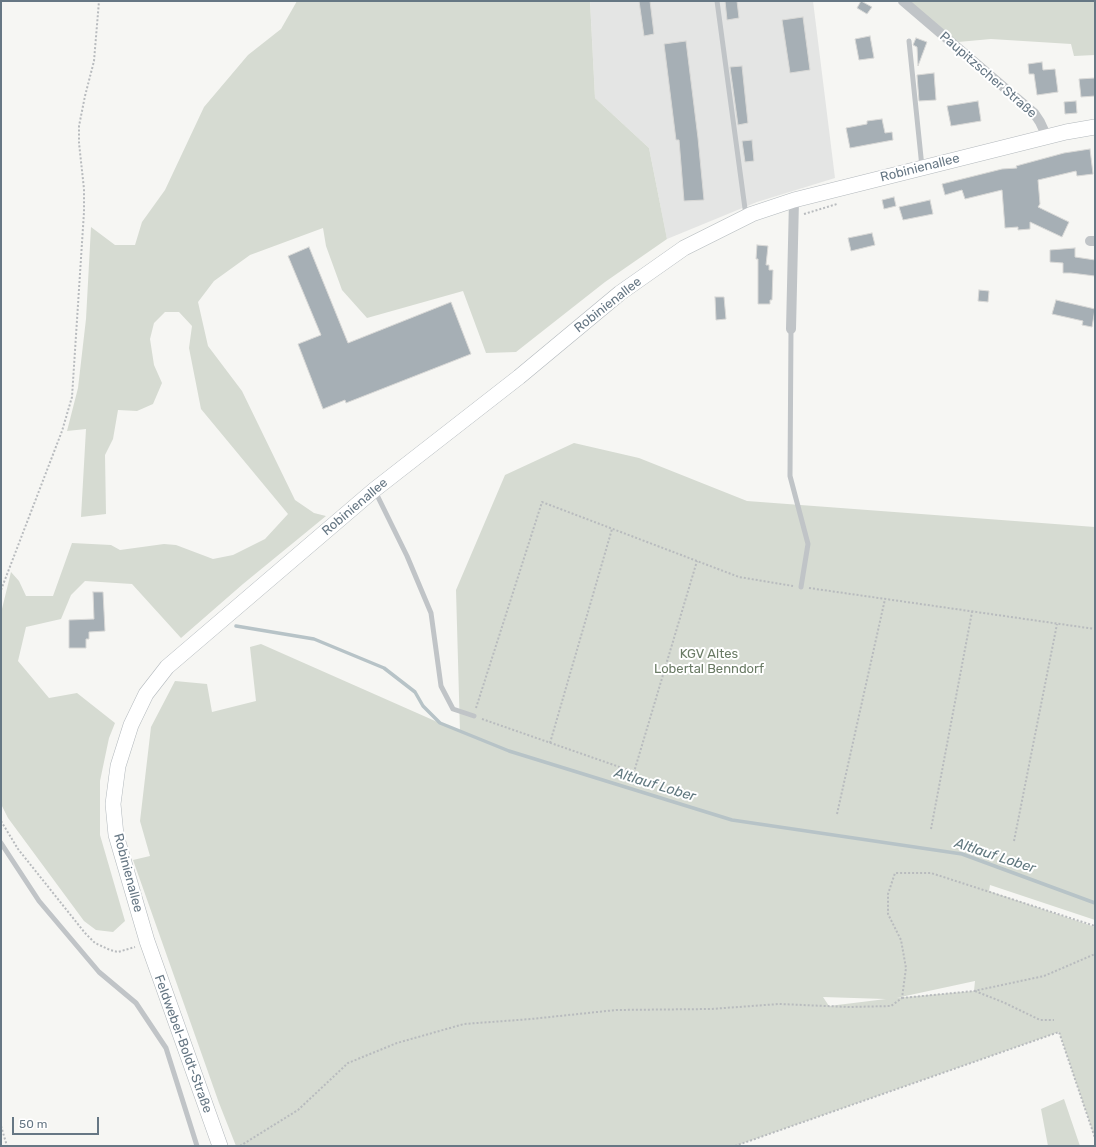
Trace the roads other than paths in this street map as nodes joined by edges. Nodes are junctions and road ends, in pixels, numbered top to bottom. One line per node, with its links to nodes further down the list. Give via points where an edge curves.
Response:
1 (717, 1): 8 (lane)
2 (903, 1): 5 (street, Paupitzscher Straße, via 1034,113)
3 (909, 41): 6 (lane)
4 (1095, 127): 5 (street)
5 (1047, 137): 6 (street, Robinienallee)
6 (922, 168): 7 (street, Robinienallee)
7 (794, 200): 8 (street, Robinienallee); 9 (street)
8 (746, 216): 10 (street, Robinienallee, via 684,248 620,293 519,377)
9 (791, 329): 11 (lane, via 790,476 808,544)
10 (374, 490): 12 (lane, via 407,556 431,613 441,686 453,709); 14 (street, Robinienallee, via 167,667 146,694 131,725 118,766 113,804 116,835)
11 (801, 587)
12 (474, 716)
13 (1, 843): 15 (lane, via 39,901 100,972 136,1003 166,1048)
14 (147, 941): 16 (street, Feldwebel-Boldt-Straße)
15 (198, 1146)
16 (220, 1146)

